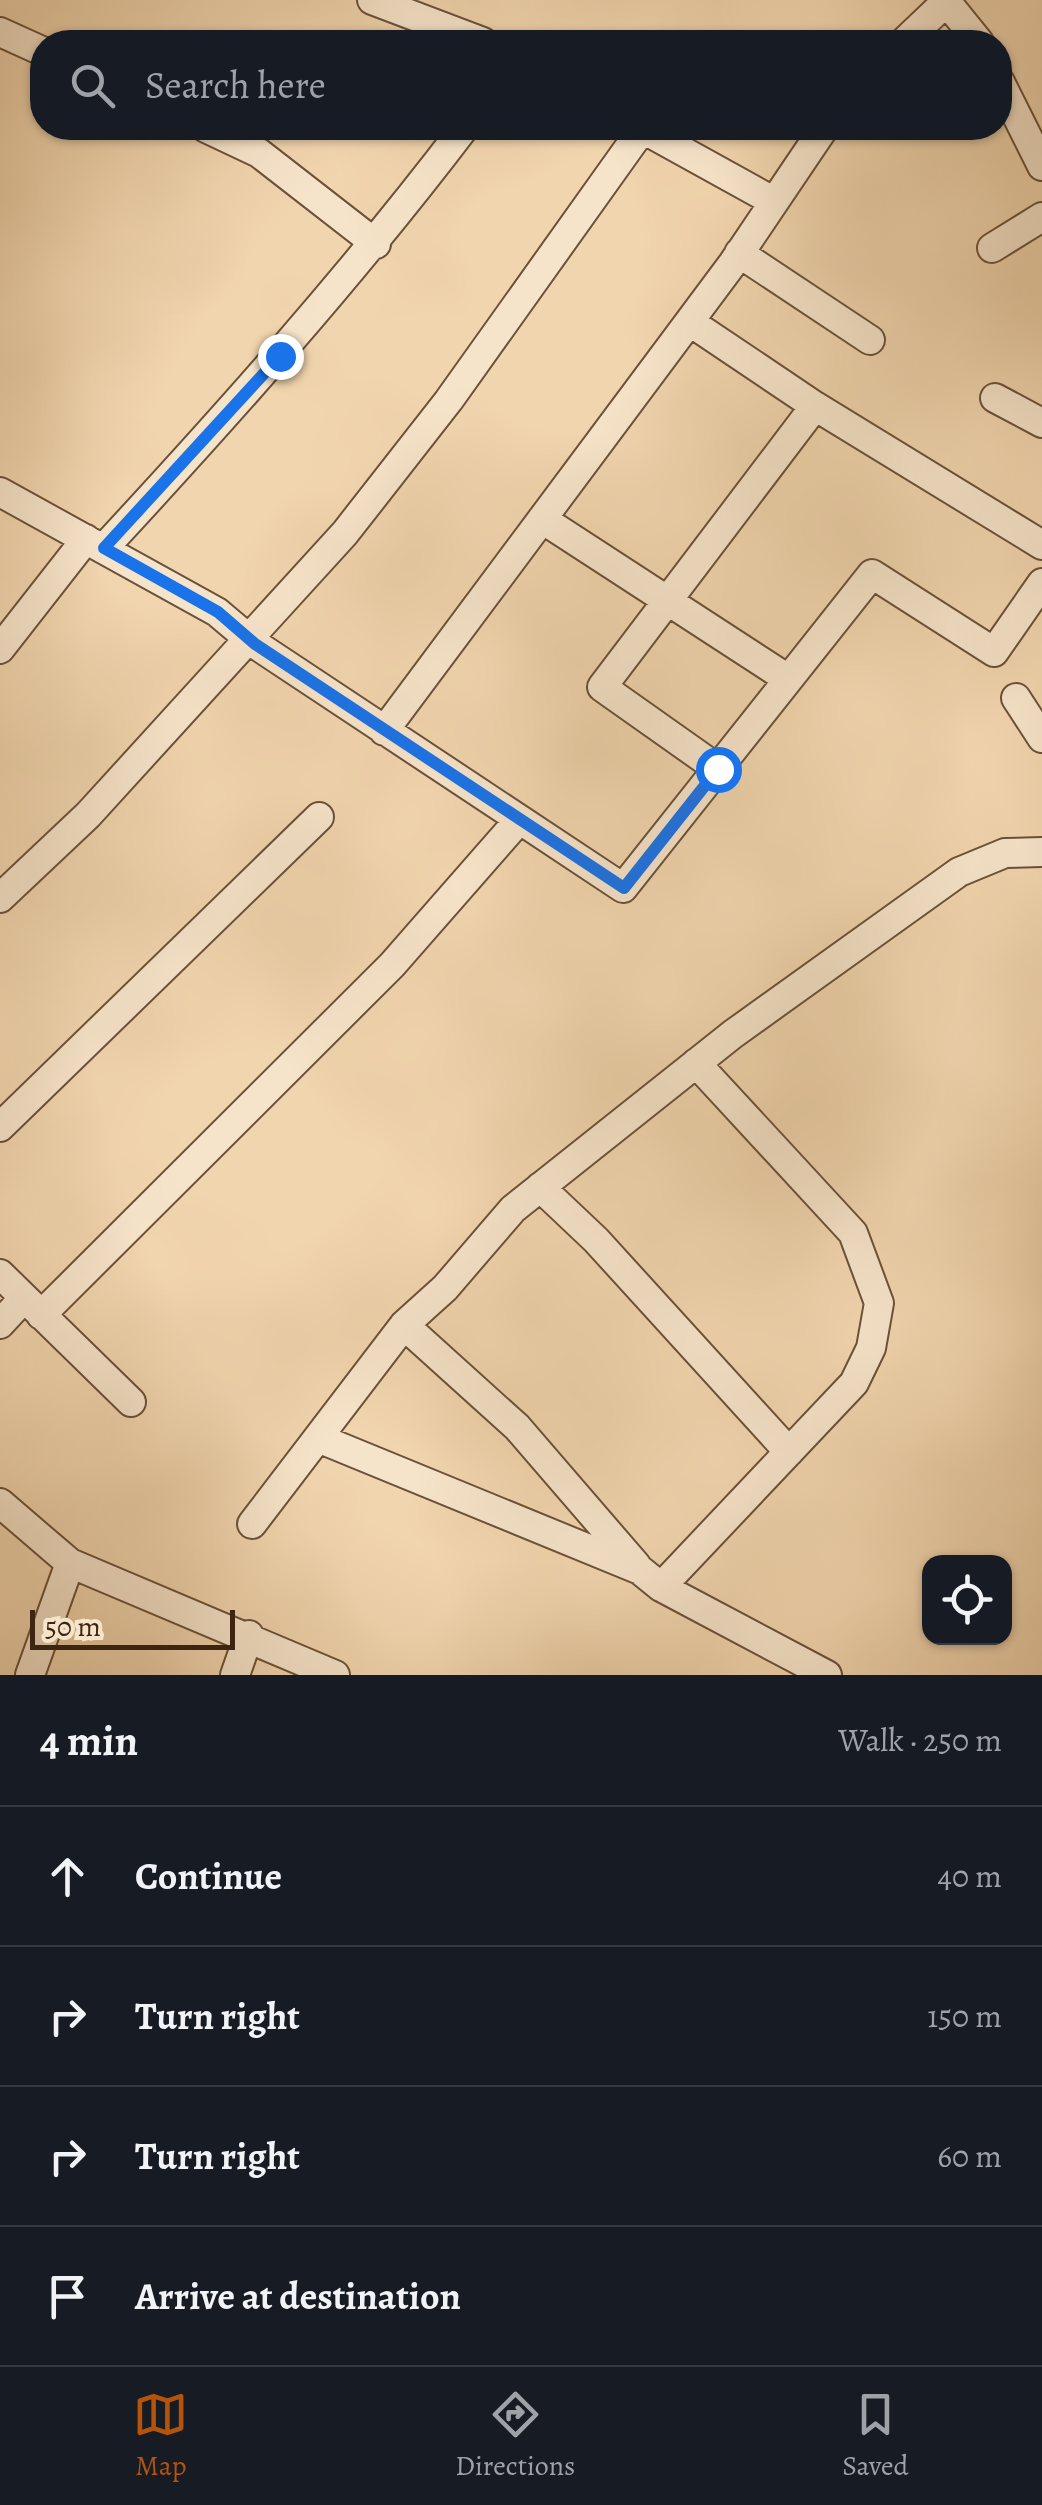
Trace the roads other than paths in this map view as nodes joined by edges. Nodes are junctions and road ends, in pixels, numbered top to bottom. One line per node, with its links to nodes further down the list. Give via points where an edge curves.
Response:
1 (372, 0): 3 (street)
2 (946, 1): 4 (street); 5 (street)
3 (451, 30)
4 (916, 30)
5 (969, 30)
6 (0, 32): 7 (street)
7 (30, 46)
8 (1012, 106): 14 (street)
9 (231, 140): 17 (street, via 259,153)
10 (455, 140): 17 (street)
11 (633, 140): 31 (street, via 368,504)
12 (664, 140): 15 (street)
13 (816, 140): 15 (street)
14 (1042, 166)
15 (773, 201): 19 (street)
16 (1042, 217): 18 (street)
17 (376, 244): 27 (street, via 280,356)
18 (992, 248)
19 (740, 253): 20 (street); 21 (street)
20 (690, 322): 23 (street); 26 (street)
21 (870, 340)
22 (995, 398): 24 (street)
23 (815, 406): 28 (street); 30 (street)
24 (1042, 423)
25 (0, 492): 27 (street)
26 (542, 519): 30 (street); 35 (street)
27 (95, 544): 31 (street, via 218,612); 32 (street)
28 (1042, 545)
29 (1042, 582): 33 (street, via 994,652 872,574)
30 (669, 599): 33 (street); 37 (street, via 602,687)
31 (246, 638): 35 (street); 41 (street, via 88,815)
32 (0, 649)
33 (788, 679): 37 (street)
34 (1016, 698): 36 (street)
35 (384, 731): 39 (street)
36 (1042, 738)
37 (718, 769): 39 (street, via 624,888)
38 (319, 817): 43 (street)
39 (519, 820): 46 (street, via 392,965)
40 (1042, 852): 42 (street, via 1005,853 960,872)
41 (0, 898)
42 (696, 1063): 44 (street); 51 (street, via 854,1233 879,1303 871,1348 854,1383)
43 (0, 1128)
44 (540, 1187): 48 (street); 51 (street)
45 (0, 1274): 46 (street)
46 (33, 1307): 47 (street); 49 (street)
47 (0, 1324)
48 (404, 1325): 50 (street); 55 (street, via 518,1427)
49 (131, 1402)
50 (318, 1438): 53 (street); 55 (street)
51 (789, 1452): 55 (street)
52 (0, 1503): 54 (street)
53 (252, 1524)
54 (70, 1563): 56 (street); 57 (street)
55 (651, 1578): 60 (street)
56 (249, 1636): 58 (street); 59 (street)
57 (30, 1675)
58 (235, 1675)
59 (336, 1675)
60 (827, 1675)

